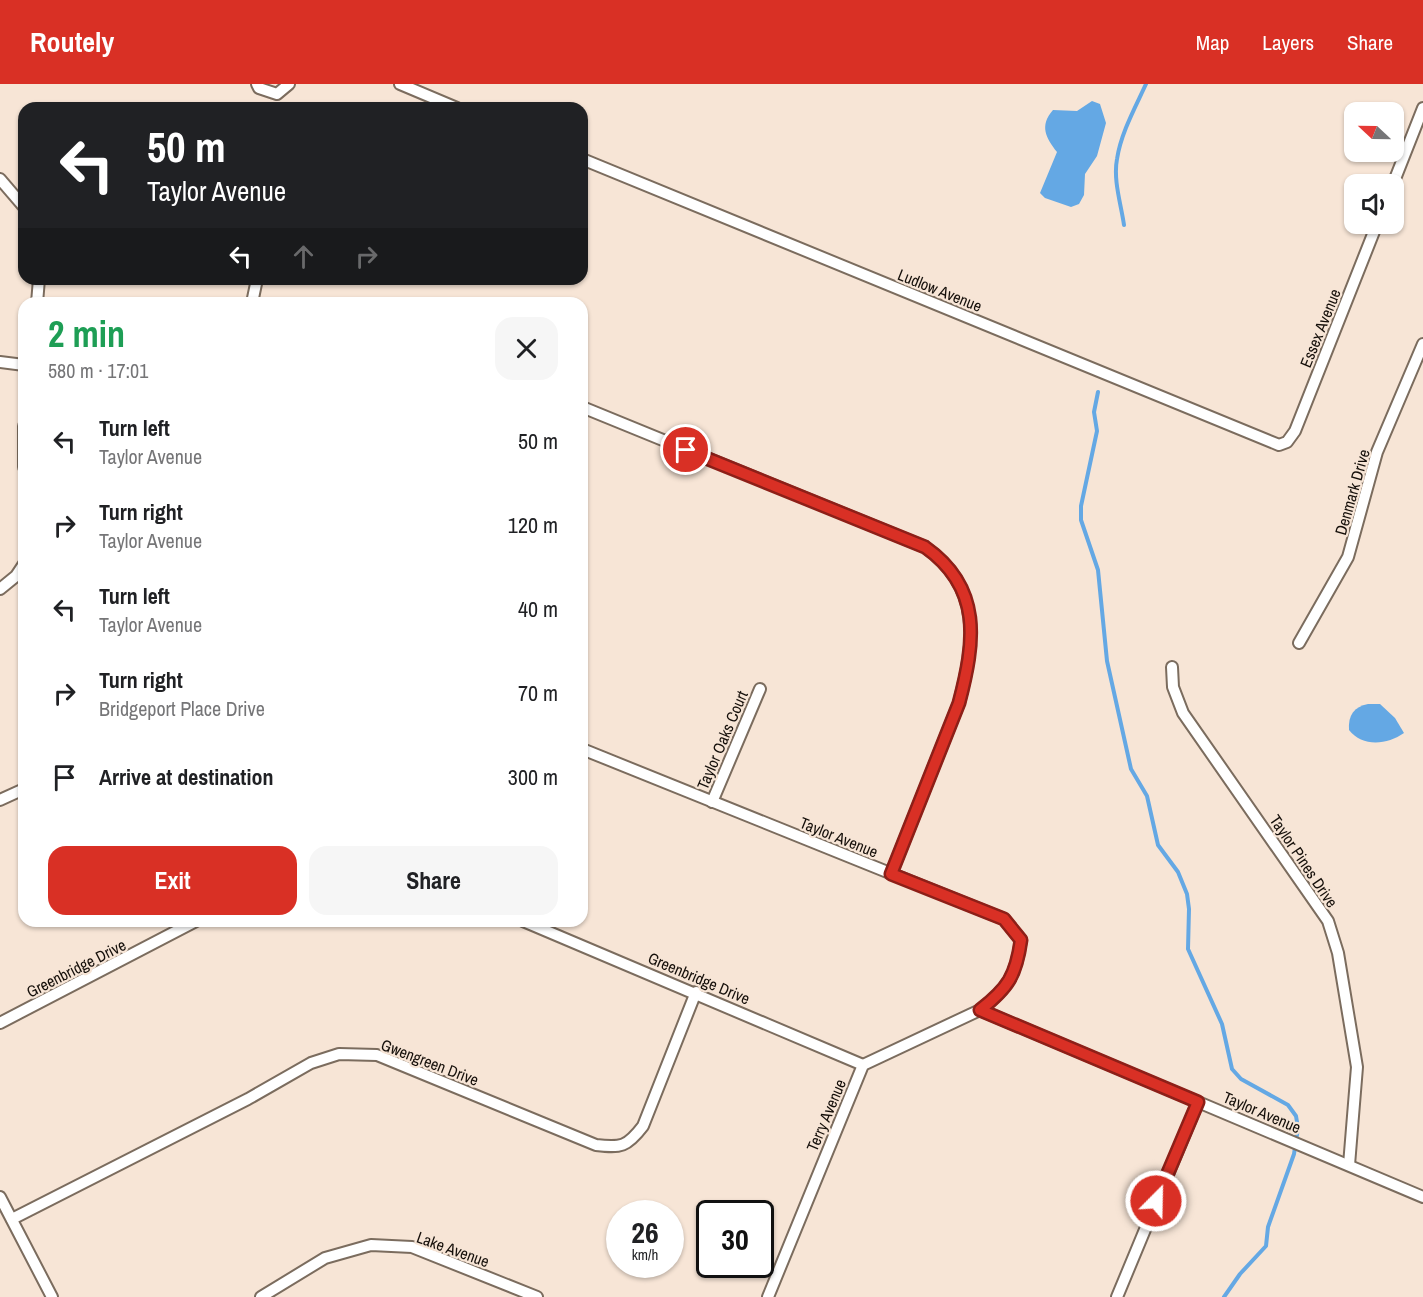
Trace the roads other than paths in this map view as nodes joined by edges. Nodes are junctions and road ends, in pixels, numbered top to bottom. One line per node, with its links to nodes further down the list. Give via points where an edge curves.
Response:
1 (257, 84): 2 (street, via 277,94)
2 (289, 84)
3 (400, 84): 4 (street)
4 (418, 88): 5 (street)
5 (445, 102)
6 (1423, 108): 8 (street)
7 (588, 161): 16 (street, Ludlow Avenue, via 1279,445)
8 (1397, 174)
9 (0, 179): 10 (street)
10 (18, 200)
11 (1373, 234): 16 (street, Essex Avenue, via 1295,431)
12 (1423, 344): 19 (street, Denmark Drive, via 1377,452 1348,557)
13 (0, 362): 14 (street)
14 (18, 364)
15 (588, 409): 26 (street, via 925,547 950,568 967,599 970,656 959,703)
16 (1287, 442)
17 (18, 573): 18 (street)
18 (0, 589)
19 (1299, 643)
20 (1172, 667): 34 (street, Taylor Pines Drive, via 1173,687 1183,713 1328,921 1338,953 1357,1067)
21 (760, 689): 25 (street, Taylor Oaks Court)
22 (588, 751): 25 (street, Taylor Avenue)
23 (18, 792): 24 (street)
24 (0, 800)
25 (712, 802): 26 (street, Taylor Avenue)
26 (891, 874): 30 (street, Taylor Avenue, via 1004,919 1021,940 1018,963 1005,990)
27 (184, 927): 31 (street, Greenbridge Drive)
28 (538, 927): 29 (street, Greenbridge Drive)
29 (696, 992): 32 (street, Greenbridge Drive); 37 (street, Gwengreen Drive, via 643,1126 630,1143 614,1147 596,1145 377,1055 339,1054 311,1063)
30 (980, 1010): 32 (street, Terry Avenue); 33 (street, Taylor Avenue)
31 (0, 1023)
32 (863, 1065): 42 (street, Terry Avenue)
33 (1198, 1102): 34 (street, Taylor Avenue); 43 (street)
34 (1349, 1165): 36 (street, Taylor Avenue)
35 (0, 1197): 37 (street)
36 (1423, 1197)
37 (12, 1220): 39 (street)
38 (275, 1294): 40 (street, Lake Avenue); 41 (street, Lake Avenue, via 325,1258 371,1245 412,1247)
39 (52, 1297)
40 (261, 1297)
41 (537, 1297)
42 (768, 1297)
43 (1118, 1297)

